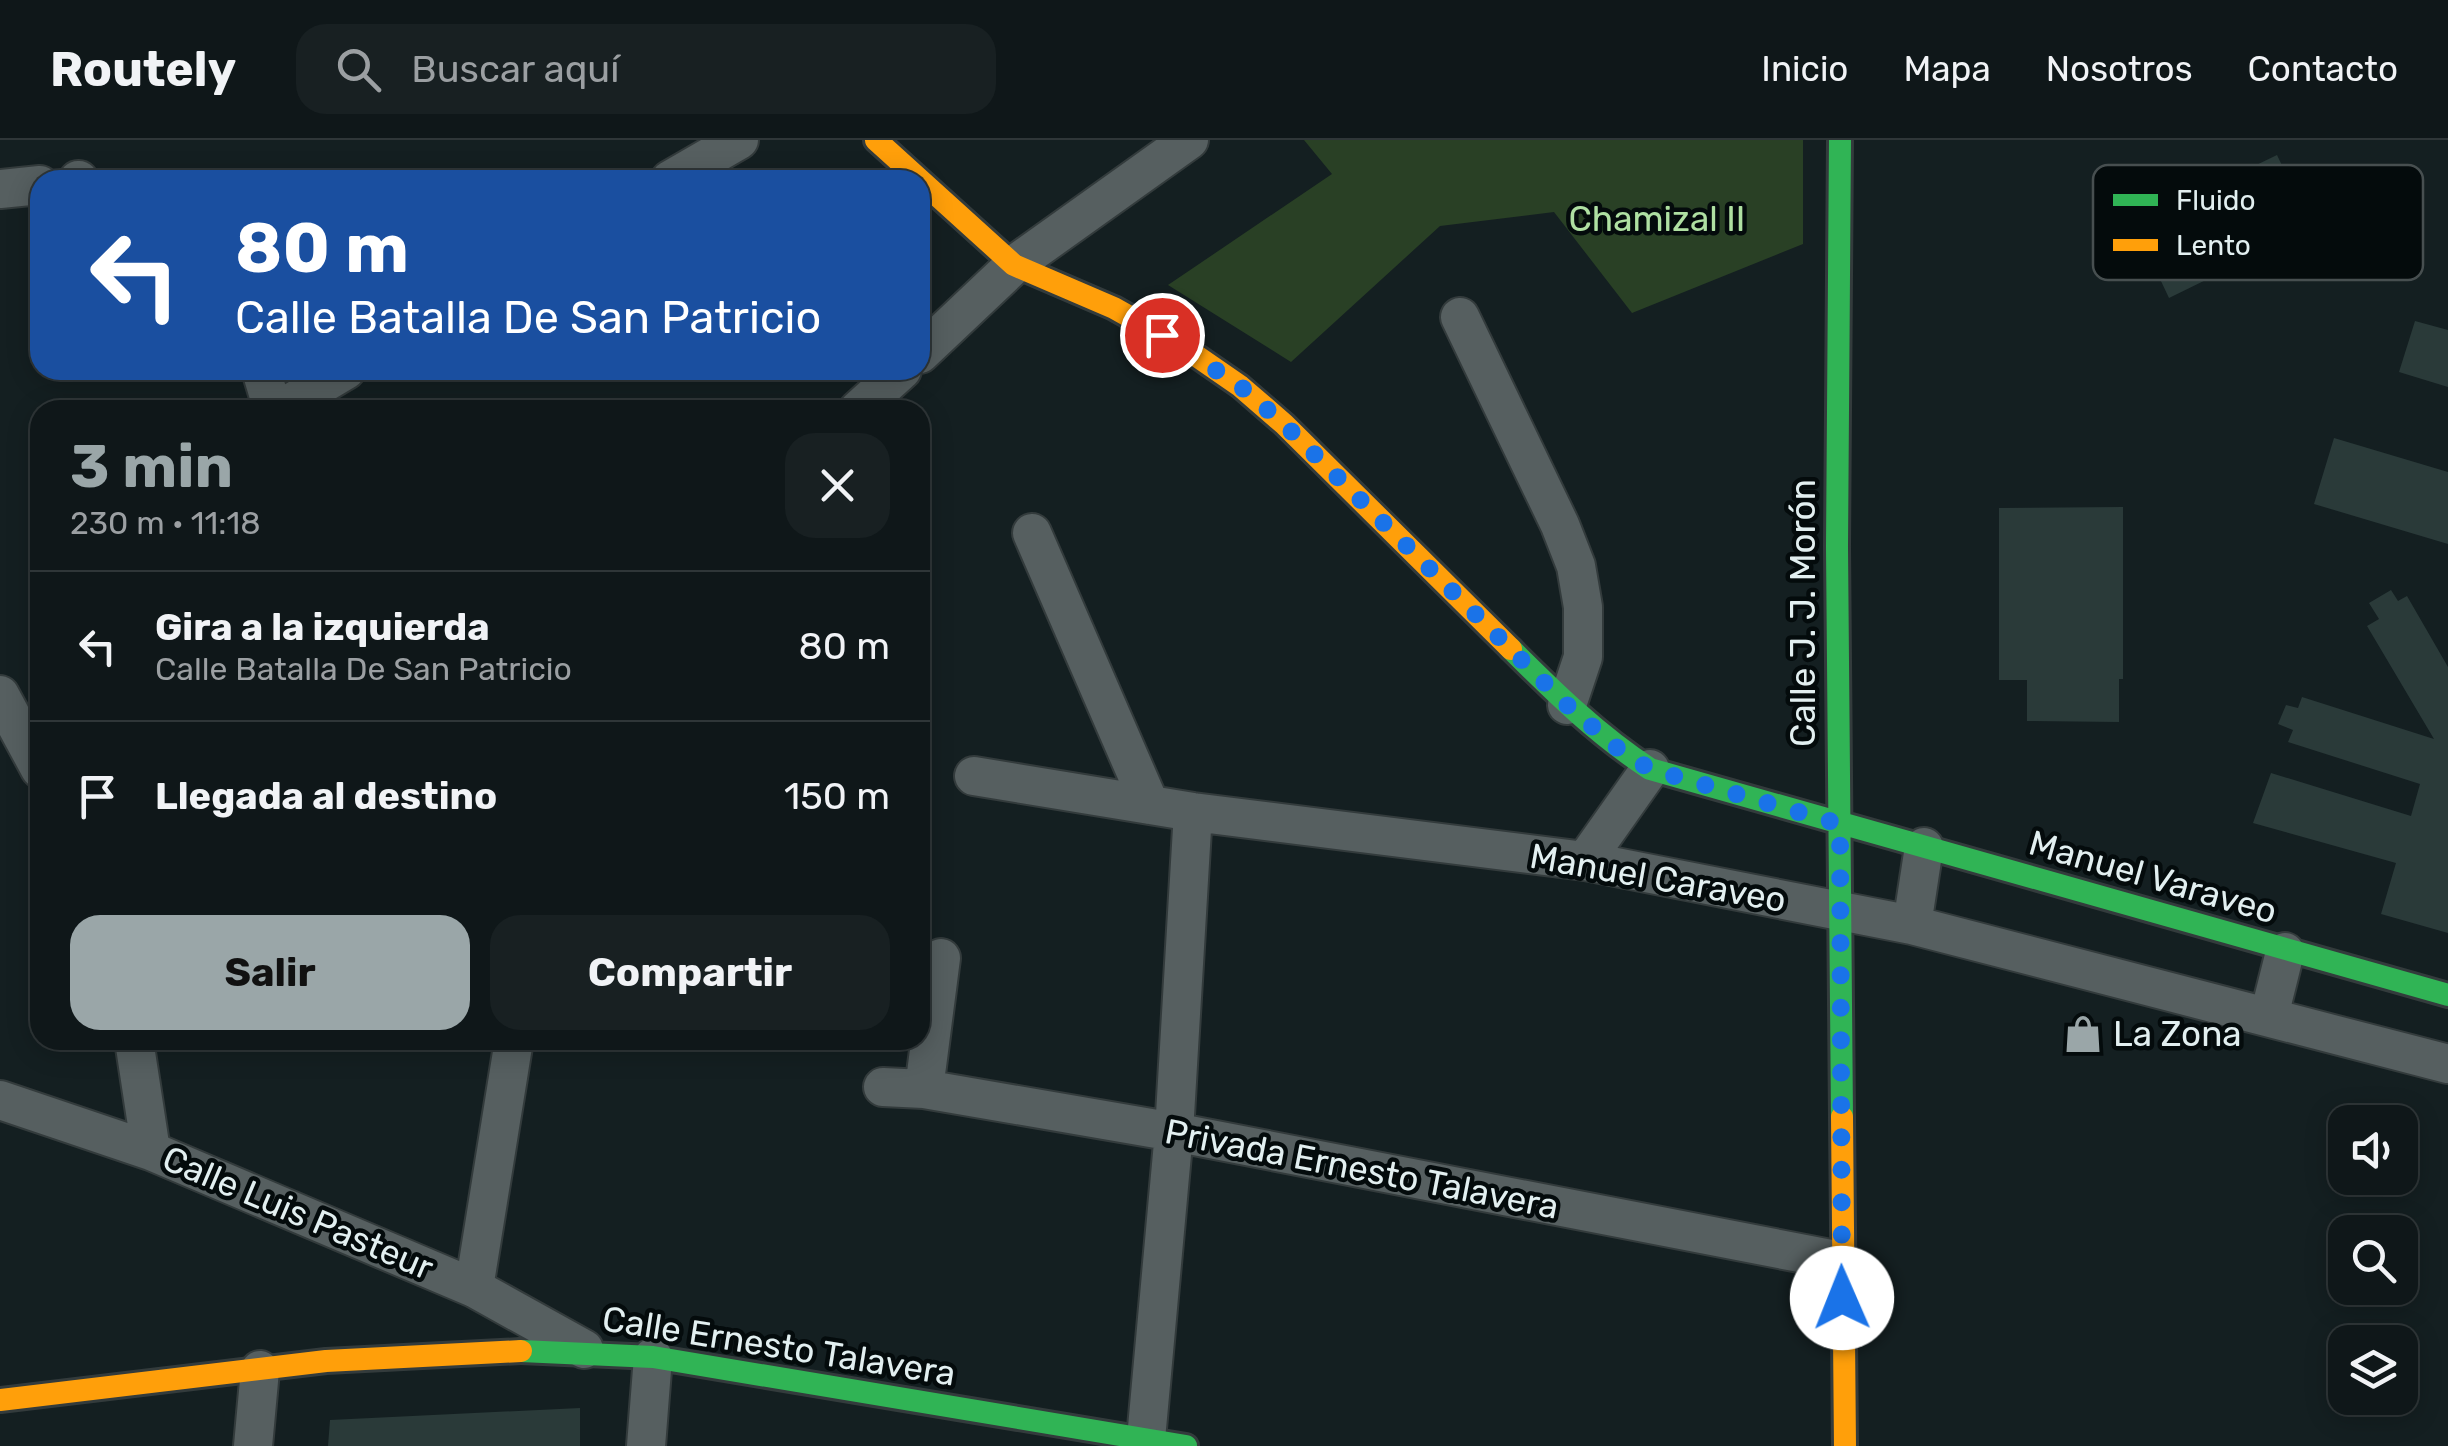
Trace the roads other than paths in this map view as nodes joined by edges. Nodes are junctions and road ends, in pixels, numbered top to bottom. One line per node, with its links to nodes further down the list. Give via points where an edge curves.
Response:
1 (740, 140): 5 (street)
2 (876, 140): 6 (street, Manuel Varaveo)
3 (1188, 140): 10 (street)
4 (1840, 140): 25 (street, Calle J. J. Morón)
5 (688, 170)
6 (909, 170)
7 (30, 186): 8 (street)
8 (0, 189)
9 (930, 189): 10 (street, Manuel Varaveo)
10 (1014, 266): 12 (street); 19 (street, Manuel Varaveo, via 1114,308 1240,386)
11 (1460, 316): 19 (street, via 1576,566 1583,657)
12 (930, 345)
13 (328, 380): 15 (street)
14 (891, 380): 16 (street)
15 (294, 400)
16 (869, 400)
17 (1032, 533): 23 (street)
18 (0, 695): 20 (street)
19 (1567, 705): 21 (street, Manuel Varaveo)
20 (30, 750)
21 (1650, 769): 25 (street, Manuel Varaveo); 27 (street)
22 (974, 776): 23 (street, Manuel Caraveo)
23 (1150, 804): 24 (street, Manuel Caraveo)
24 (1193, 812): 27 (street, Manuel Caraveo); 42 (street)
25 (1840, 824): 26 (street, Manuel Varaveo); 28 (street, Calle J. J. Morón)
26 (1924, 846): 29 (street); 30 (street, Manuel Varaveo)
27 (1585, 862): 28 (street, Manuel Caraveo)
28 (1838, 911): 29 (street, Manuel Caraveo); 44 (street, Calle J. J. Morón)
29 (1912, 925): 33 (street, Manuel Caraveo)
30 (2285, 952): 32 (street, Manuel Varaveo); 33 (street)
31 (941, 958): 34 (street)
32 (2448, 995)
33 (2269, 1016): 38 (street, Manuel Caraveo)
34 (930, 1043)
35 (136, 1050): 43 (street)
36 (512, 1050): 45 (street)
37 (929, 1050): 40 (street)
38 (2448, 1064)
39 (883, 1088): 40 (street, Privada Ernesto Talavera)
40 (924, 1089): 42 (street, Privada Ernesto Talavera)
41 (0, 1100): 43 (street, Calle Luis Pasteur)
42 (1174, 1132): 44 (street, Privada Ernesto Talavera); 51 (street)
43 (151, 1151): 45 (street, Calle Luis Pasteur)
44 (1841, 1261): 55 (street, Calle J. J. Morón)
45 (474, 1288): 46 (street, Calle Luis Pasteur)
46 (586, 1350): 47 (street, Calle Ernesto Talavera); 48 (street, Calle Ernesto Talavera, via 410,1355)
47 (653, 1357): 50 (street, Calle Ernesto Talavera); 53 (street)
48 (260, 1370): 49 (street, Calle Ernesto Talavera); 52 (street)
49 (0, 1400)
50 (1079, 1438): 51 (street, Calle Ernesto Talavera)
51 (1146, 1438): 54 (street, Calle Ernesto Talavera)
52 (253, 1446)
53 (646, 1446)
54 (1186, 1446)
55 (1845, 1446)

